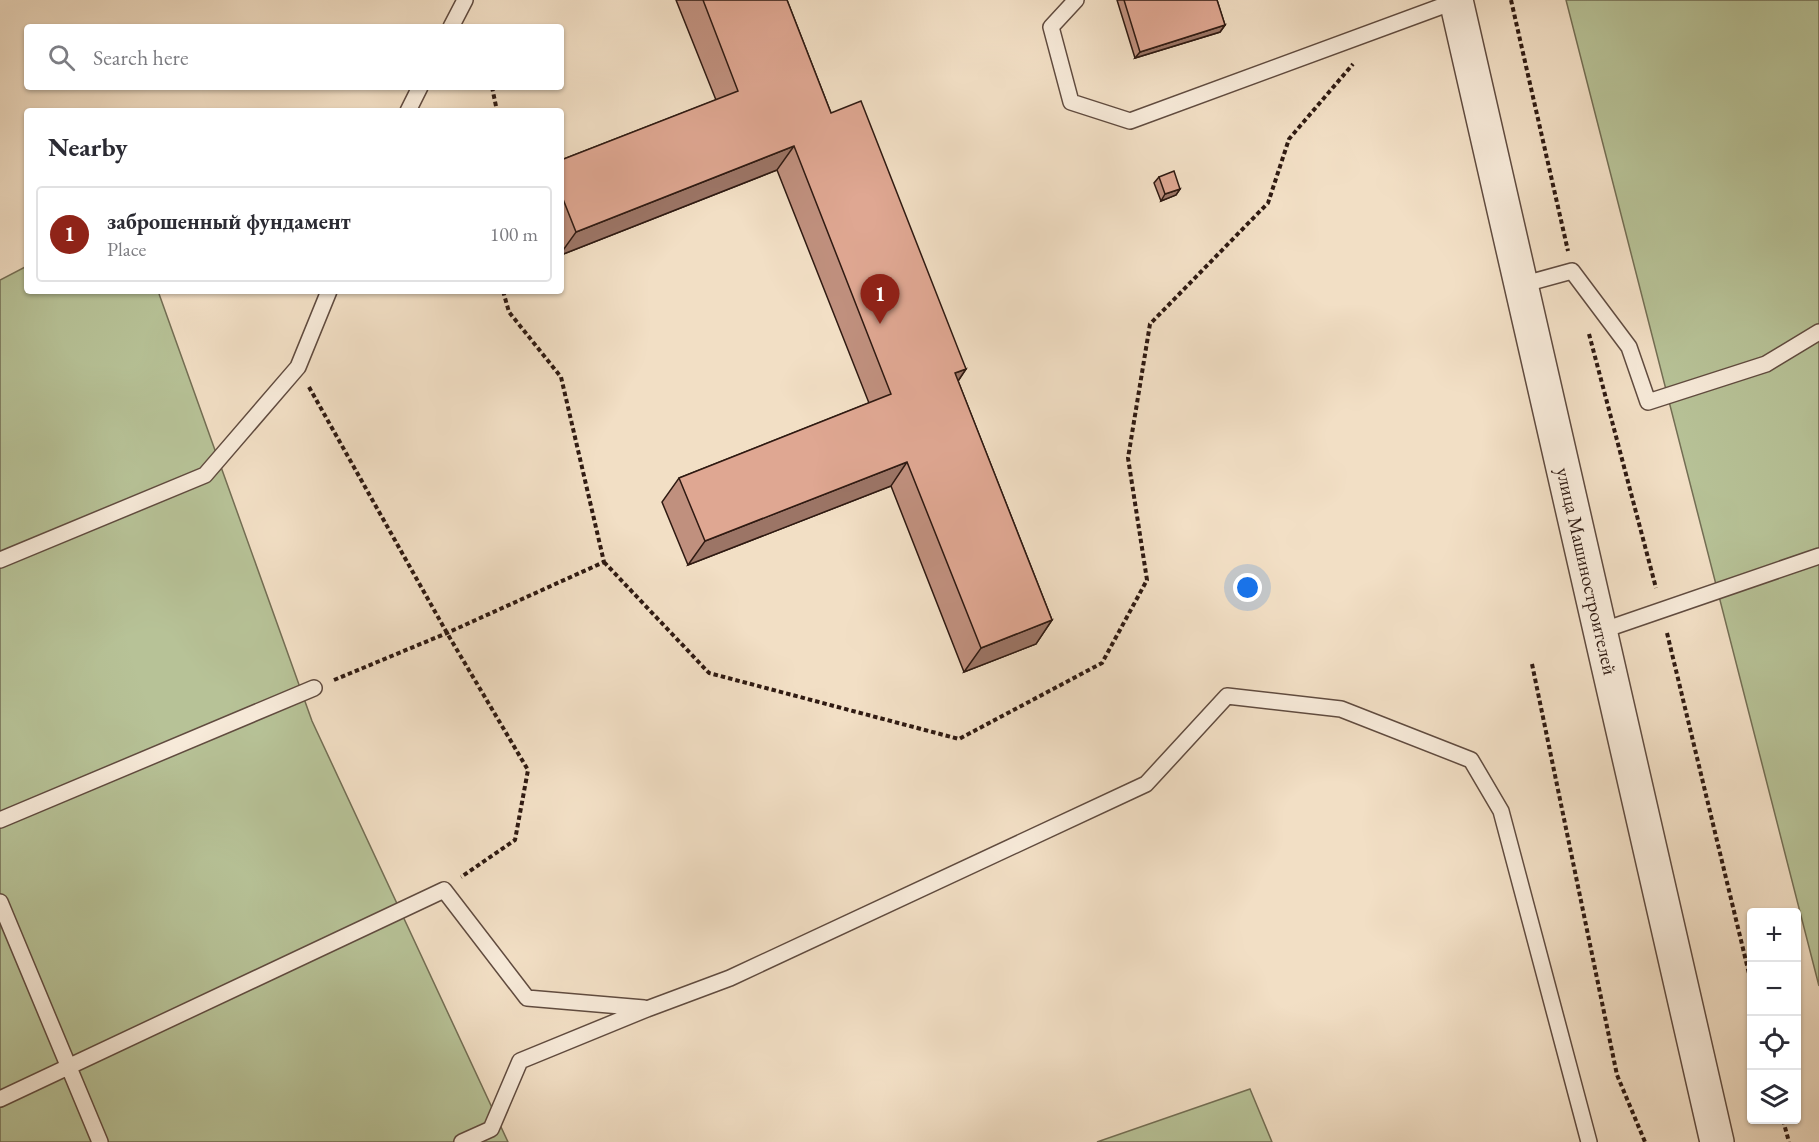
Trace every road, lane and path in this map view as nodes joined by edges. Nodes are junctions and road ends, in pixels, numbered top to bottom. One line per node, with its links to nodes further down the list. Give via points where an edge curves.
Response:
1 (465, 0): 5 (lane)
2 (1076, 0): 6 (lane, via 1051,27 1071,102 1130,121)
3 (1456, 0): 6 (lane); 12 (street, улица Машиностроителей)
4 (1511, 0): 11 (path)
5 (453, 24)
6 (1385, 27): 20 (path, via 1290,139 1269,203 1150,324 1128,458 1147,580 1102,663 959,739 709,673)
7 (418, 90): 9 (lane)
8 (493, 90): 10 (path)
9 (410, 108)
10 (496, 108)
11 (1572, 271): 12 (lane); 16 (lane, via 1629,347 1648,402 1766,364)
12 (1521, 285): 22 (street, улица Машиностроителей)
13 (328, 294): 17 (lane)
14 (504, 294): 20 (path, via 509,312 561,377)
15 (1587, 328): 21 (path)
16 (1819, 332)
17 (298, 367): 19 (lane, via 205,475); 23 (path)
18 (1819, 556): 21 (lane)
19 (0, 560)
20 (604, 562): 23 (path)
21 (1662, 611): 22 (lane); 29 (path)
22 (1601, 631): 38 (street, улица Машиностроителей)
23 (447, 633): 25 (path); 27 (path, via 528,770 515,840)
24 (1532, 664): 37 (path, via 1617,1075)
25 (314, 688): 26 (lane)
26 (0, 820)
27 (444, 890): 30 (lane, via 527,998); 31 (lane)
28 (0, 902): 31 (lane)
29 (1747, 965)
30 (647, 1009): 35 (lane, via 520,1061 491,1129); 36 (lane, via 730,978 1146,784 1227,696 1341,709 1471,760 1501,811)
31 (69, 1067): 32 (lane); 34 (lane)
32 (0, 1099)
33 (1784, 1124): 39 (path)
34 (100, 1142)
35 (462, 1142)
36 (1589, 1142)
37 (1645, 1142)
38 (1717, 1142)
39 (1789, 1142)

